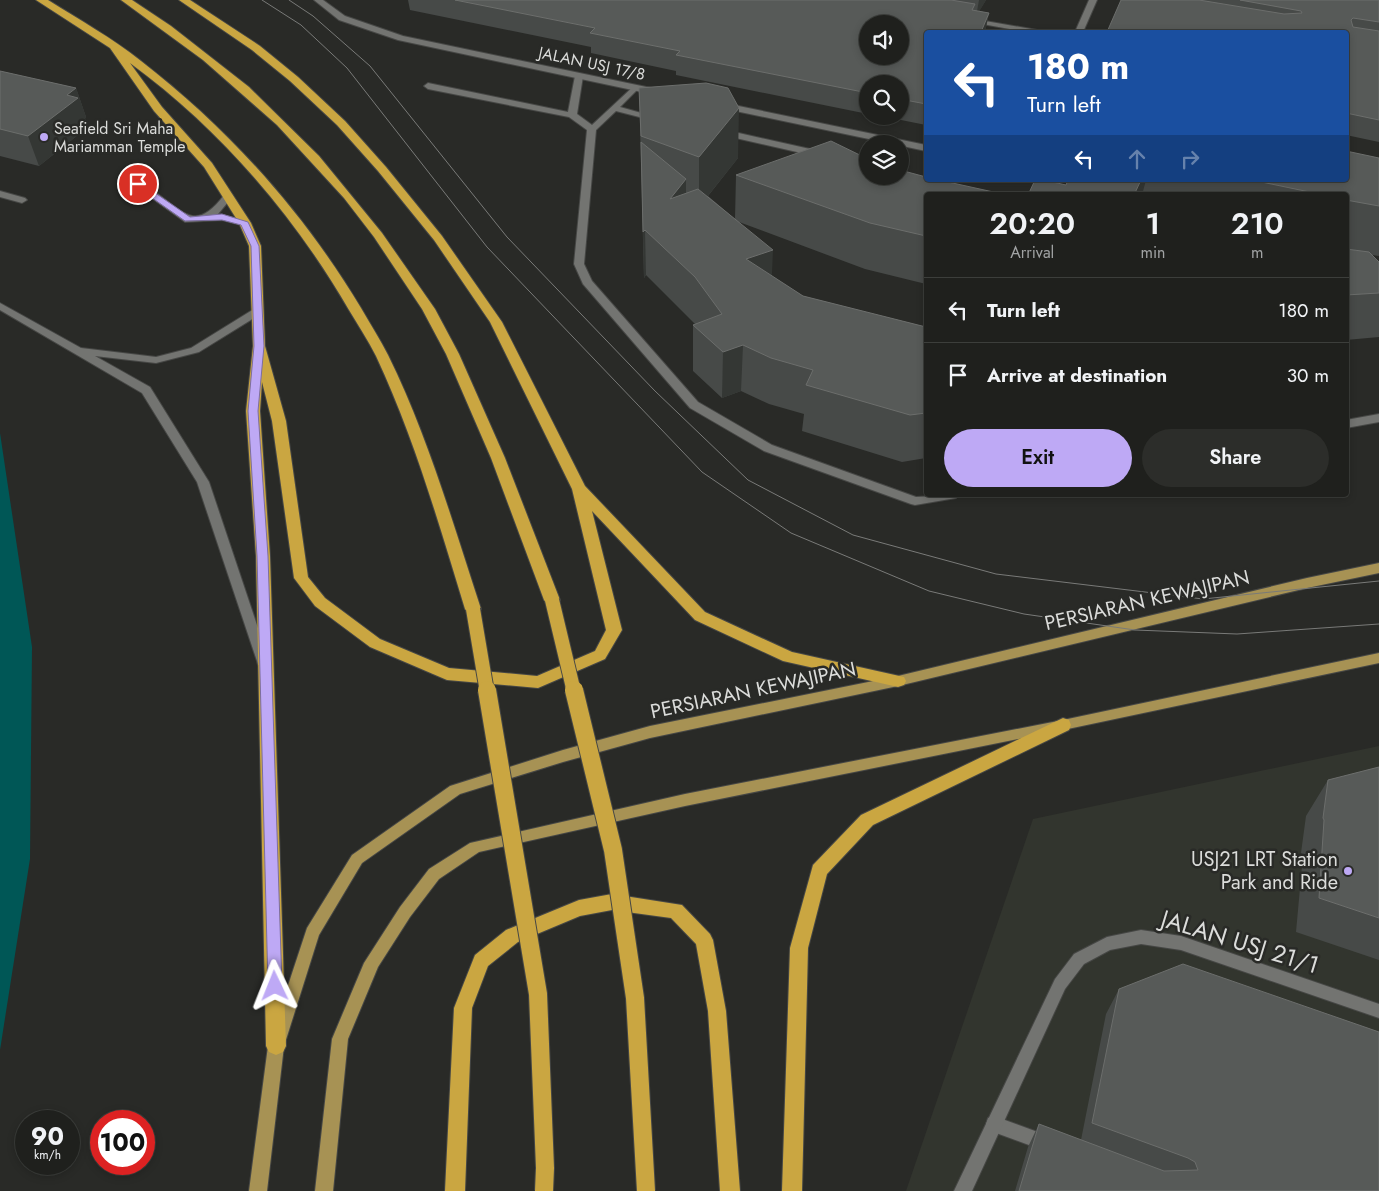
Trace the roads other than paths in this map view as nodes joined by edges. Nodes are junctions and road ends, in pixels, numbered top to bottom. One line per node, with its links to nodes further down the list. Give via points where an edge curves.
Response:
1 (41, 0): 9 (highway)
2 (126, 0): 49 (highway, bridge, via 196,48 291,130 340,185 381,236 435,320 478,408 552,600 613,850 635,998)
3 (184, 0): 34 (highway, via 256,48 341,123 438,238 496,322)
4 (318, 0): 10 (street, JALAN USJ 17/8, via 342,18 401,38)
5 (1093, 0): 8 (street)
6 (959, 18): 7 (street)
7 (1026, 30)
8 (1079, 30)
9 (112, 44): 24 (highway, via 158,108 208,164); 48 (highway, bridge, via 208,122 286,207 342,284 383,358 430,473 474,609 538,994)
10 (579, 76): 12 (street, JALAN USJ 17/8); 16 (street)
11 (428, 86): 16 (street)
12 (635, 88): 13 (street, JALAN USJ 17/8); 15 (street)
13 (664, 94)
14 (712, 104): 20 (street)
15 (615, 108): 17 (street); 18 (street)
16 (572, 115): 18 (street)
17 (664, 119)
18 (592, 129): 35 (street, via 579,264 587,282 694,406 768,448 915,501)
19 (712, 130): 21 (street)
20 (924, 148)
21 (829, 157)
22 (138, 184): 26 (street, via 188,220)
23 (0, 194): 25 (street)
24 (228, 196): 26 (street); 27 (highway)
25 (22, 200)
26 (208, 217): 27 (street)
27 (245, 223): 29 (highway, via 255,246)
28 (0, 306): 31 (street)
29 (258, 311): 30 (highway); 31 (street, via 195,350 156,360)
30 (259, 346): 34 (highway, via 279,421 300,578 320,602 375,643 448,674 538,682 600,655 614,630); 38 (highway, via 253,411)
31 (78, 350): 38 (street, via 146,390 203,482)
32 (1379, 418): 33 (street)
33 (1349, 423)
34 (579, 489): 39 (highway, via 700,616 788,657)
35 (940, 497)
36 (1379, 568): 39 (main road, PERSIARAN KEWAJIPAN)
37 (1379, 658): 40 (main road)
38 (266, 669): 42 (highway)
39 (898, 681): 42 (main road, PERSIARAN KEWAJIPAN, via 650,732 455,790 357,858 312,933)
40 (1063, 725): 46 (main road, via 685,800 475,847 434,874 372,963 340,1039); 51 (highway, via 867,820 819,870 799,948)
41 (1379, 1011): 43 (street, JALAN USJ 21/1, via 1181,943 1141,936 1107,944 1079,959 1060,984)
42 (276, 1046): 45 (main road, PERSIARAN KEWAJIPAN)
43 (994, 1124): 44 (street); 52 (street, JALAN USJ 21/1)
44 (1059, 1148)
45 (258, 1191)
46 (324, 1191)
47 (455, 1191): 50 (highway, via 463,1008 480,961 512,936 579,908 612,902 676,911 704,940 716,1011)
48 (544, 1191)
49 (646, 1191)
50 (730, 1191)
51 (792, 1191)
52 (963, 1191)

